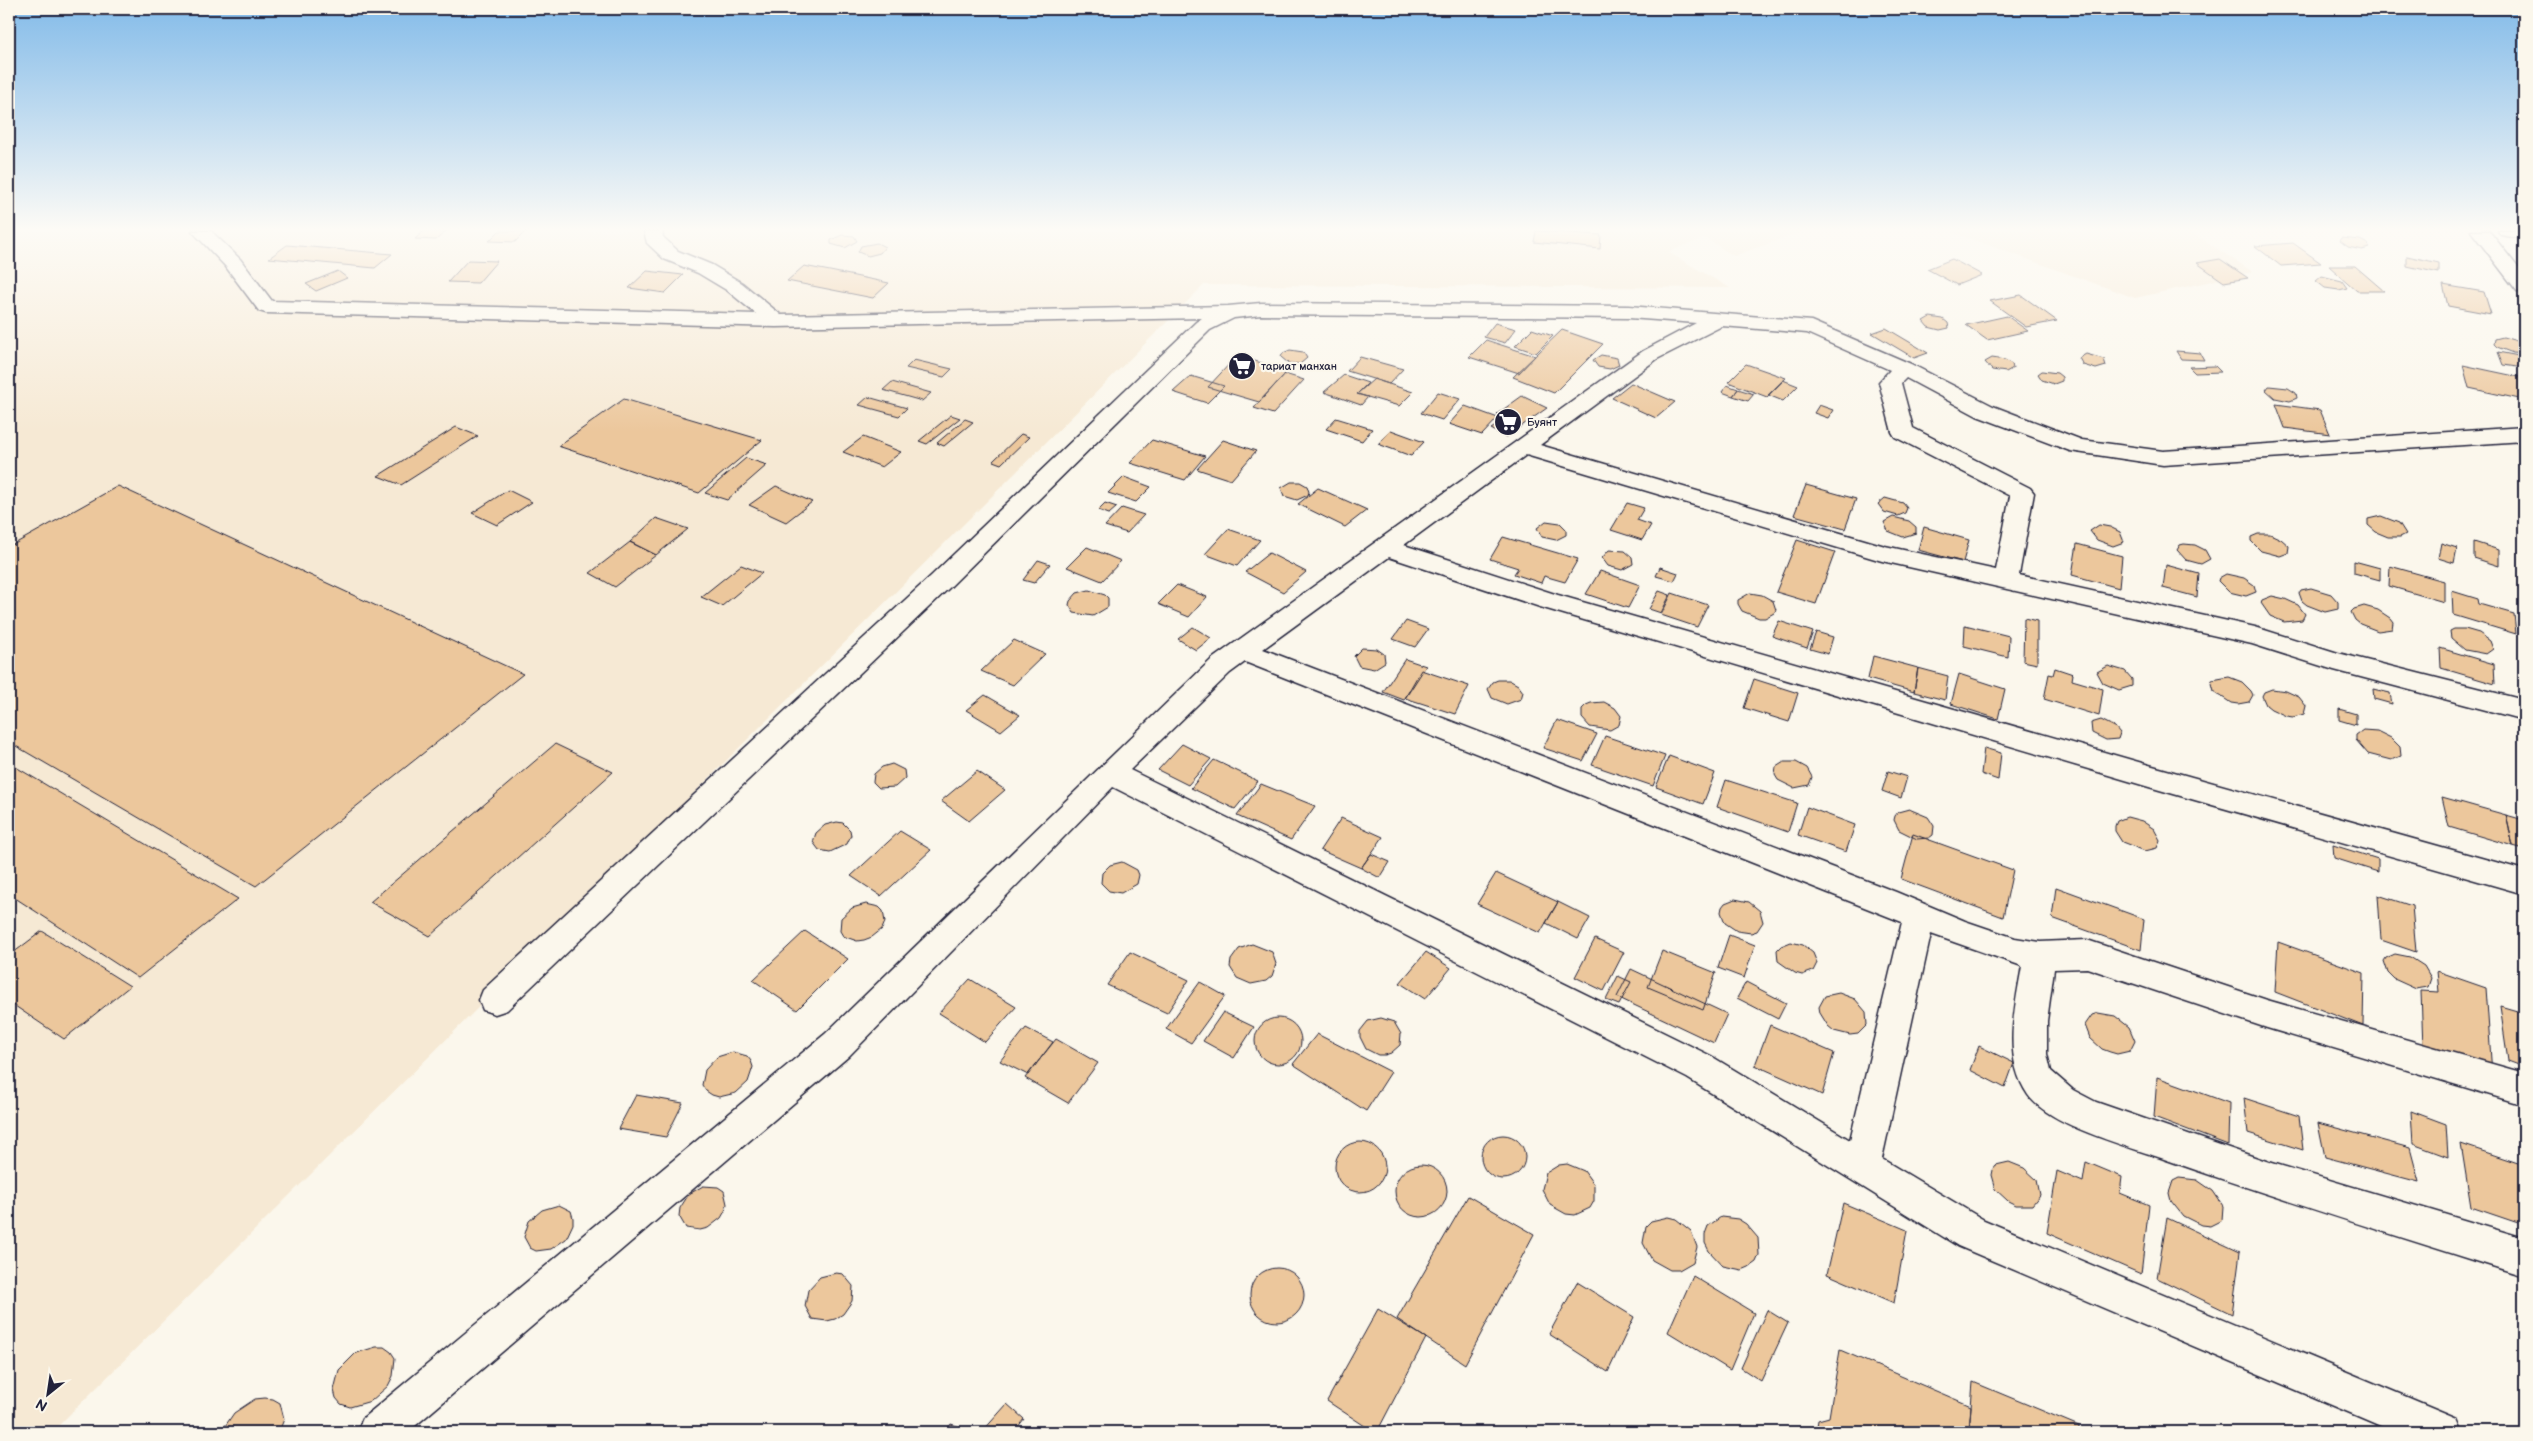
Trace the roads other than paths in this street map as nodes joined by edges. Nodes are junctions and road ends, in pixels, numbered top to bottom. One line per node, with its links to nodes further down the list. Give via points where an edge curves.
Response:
1 (259, 298): 5 (street, via 266,307)
2 (749, 298): 5 (street)
3 (1230, 312): 4 (street, via 1262,309 1619,312); 5 (street); 17 (street, via 1203,326 940,582)
4 (1722, 318): 6 (street, via 1810,327); 8 (street, via 1650,355)
5 (776, 321)
6 (1904, 368): 7 (street, via 1985,411 2078,446 2164,458); 10 (street, via 1890,382 1903,432 2022,493)
7 (2520, 440)
8 (1522, 447): 9 (street); 10 (street, via 1882,553)
9 (1385, 547): 11 (street); 14 (street, via 1559,603)
10 (2006, 581): 12 (street, via 2254,636 2334,661)
11 (1242, 651): 13 (street, via 1222,666); 15 (street)
12 (2524, 710)
13 (1110, 773): 19 (street, via 1699,1067); 21 (street, via 837,1045)
14 (2524, 882)
15 (1919, 916): 16 (street, via 2015,951); 19 (street)
16 (2040, 956): 18 (street, via 2087,954 2267,1014); 20 (street, via 2030,1060 2040,1083 2064,1103 2087,1115 2269,1179)
17 (494, 1000)
18 (2524, 1089)
19 (1862, 1166): 22 (street, via 1971,1233)
20 (2524, 1256)
21 (377, 1432)
22 (2443, 1432)

